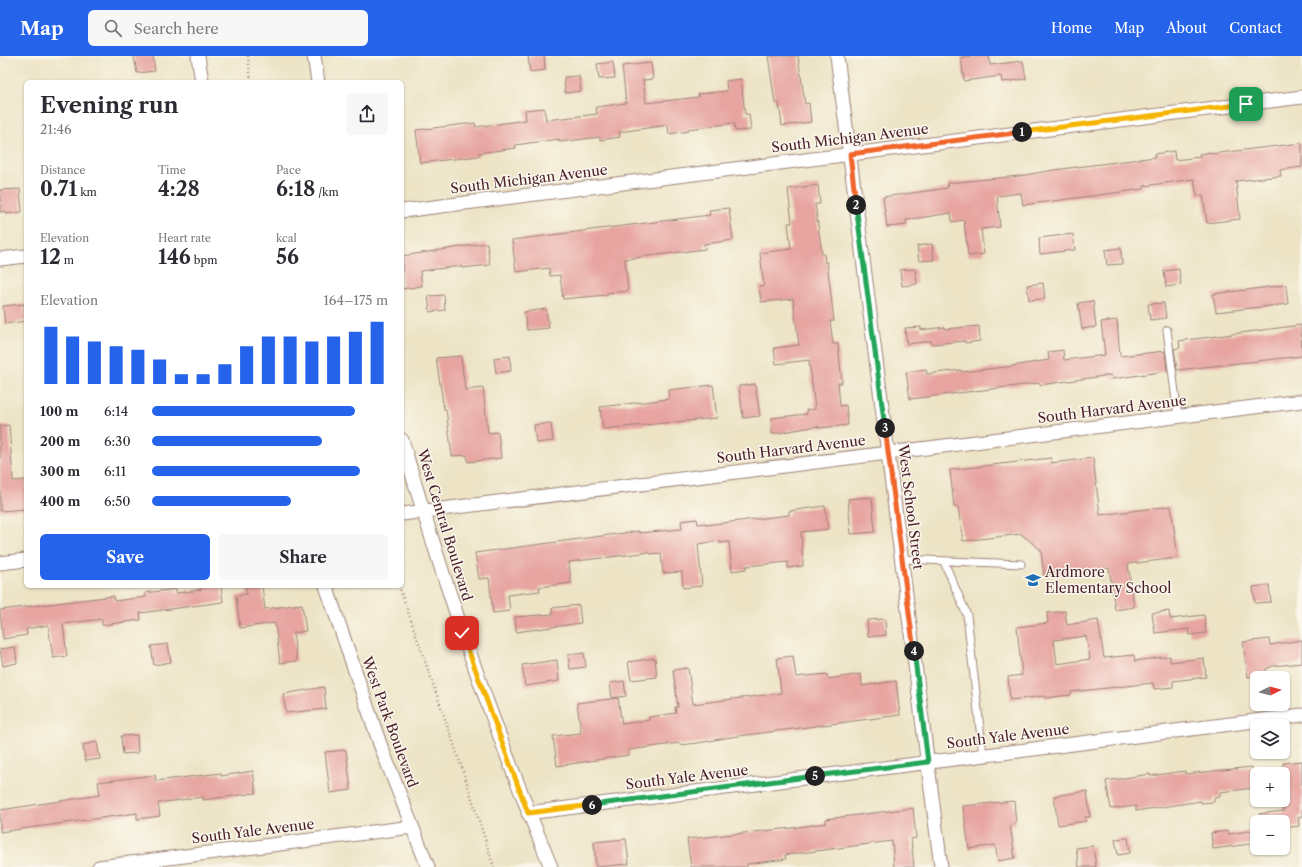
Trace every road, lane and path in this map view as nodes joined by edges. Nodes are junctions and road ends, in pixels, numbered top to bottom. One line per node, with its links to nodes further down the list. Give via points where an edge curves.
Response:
1 (198, 56): 5 (street)
2 (248, 56): 6 (path)
3 (314, 56): 7 (street)
4 (837, 56): 9 (street, West School Street)
5 (202, 80)
6 (251, 80)
7 (318, 80)
8 (1302, 96): 9 (street, South Michigan Avenue)
9 (850, 154): 10 (street, South Michigan Avenue); 17 (street, West School Street)
10 (404, 211)
11 (24, 256): 12 (street)
12 (0, 259)
13 (1167, 330): 15 (lane)
14 (1302, 401): 15 (street, South Harvard Avenue)
15 (1178, 416): 17 (street, South Harvard Avenue)
16 (404, 447): 18 (street, West Central Boulevard)
17 (888, 453): 18 (street, South Harvard Avenue); 20 (street, West School Street)
18 (423, 511): 19 (street, South Harvard Avenue); 30 (street, West Central Boulevard, via 469,653)
19 (404, 514)
20 (902, 559): 22 (lane); 29 (street, West School Street)
21 (24, 560): 23 (street)
22 (944, 562): 24 (lane); 28 (lane, via 966,615)
23 (0, 563)
24 (1021, 564)
25 (327, 588): 31 (street, West Park Boulevard, via 380,744)
26 (400, 588): 34 (path)
27 (1302, 715): 28 (street, South Yale Avenue)
28 (983, 755): 29 (street, South Yale Avenue)
29 (928, 762): 30 (street, South Yale Avenue); 36 (street, West School Street)
30 (528, 813): 35 (street, West Central Boulevard)
31 (412, 828): 32 (street, South Yale Avenue); 33 (street, West Park Boulevard)
32 (99, 867)
33 (428, 867)
34 (494, 867)
35 (551, 867)
36 (941, 867)

